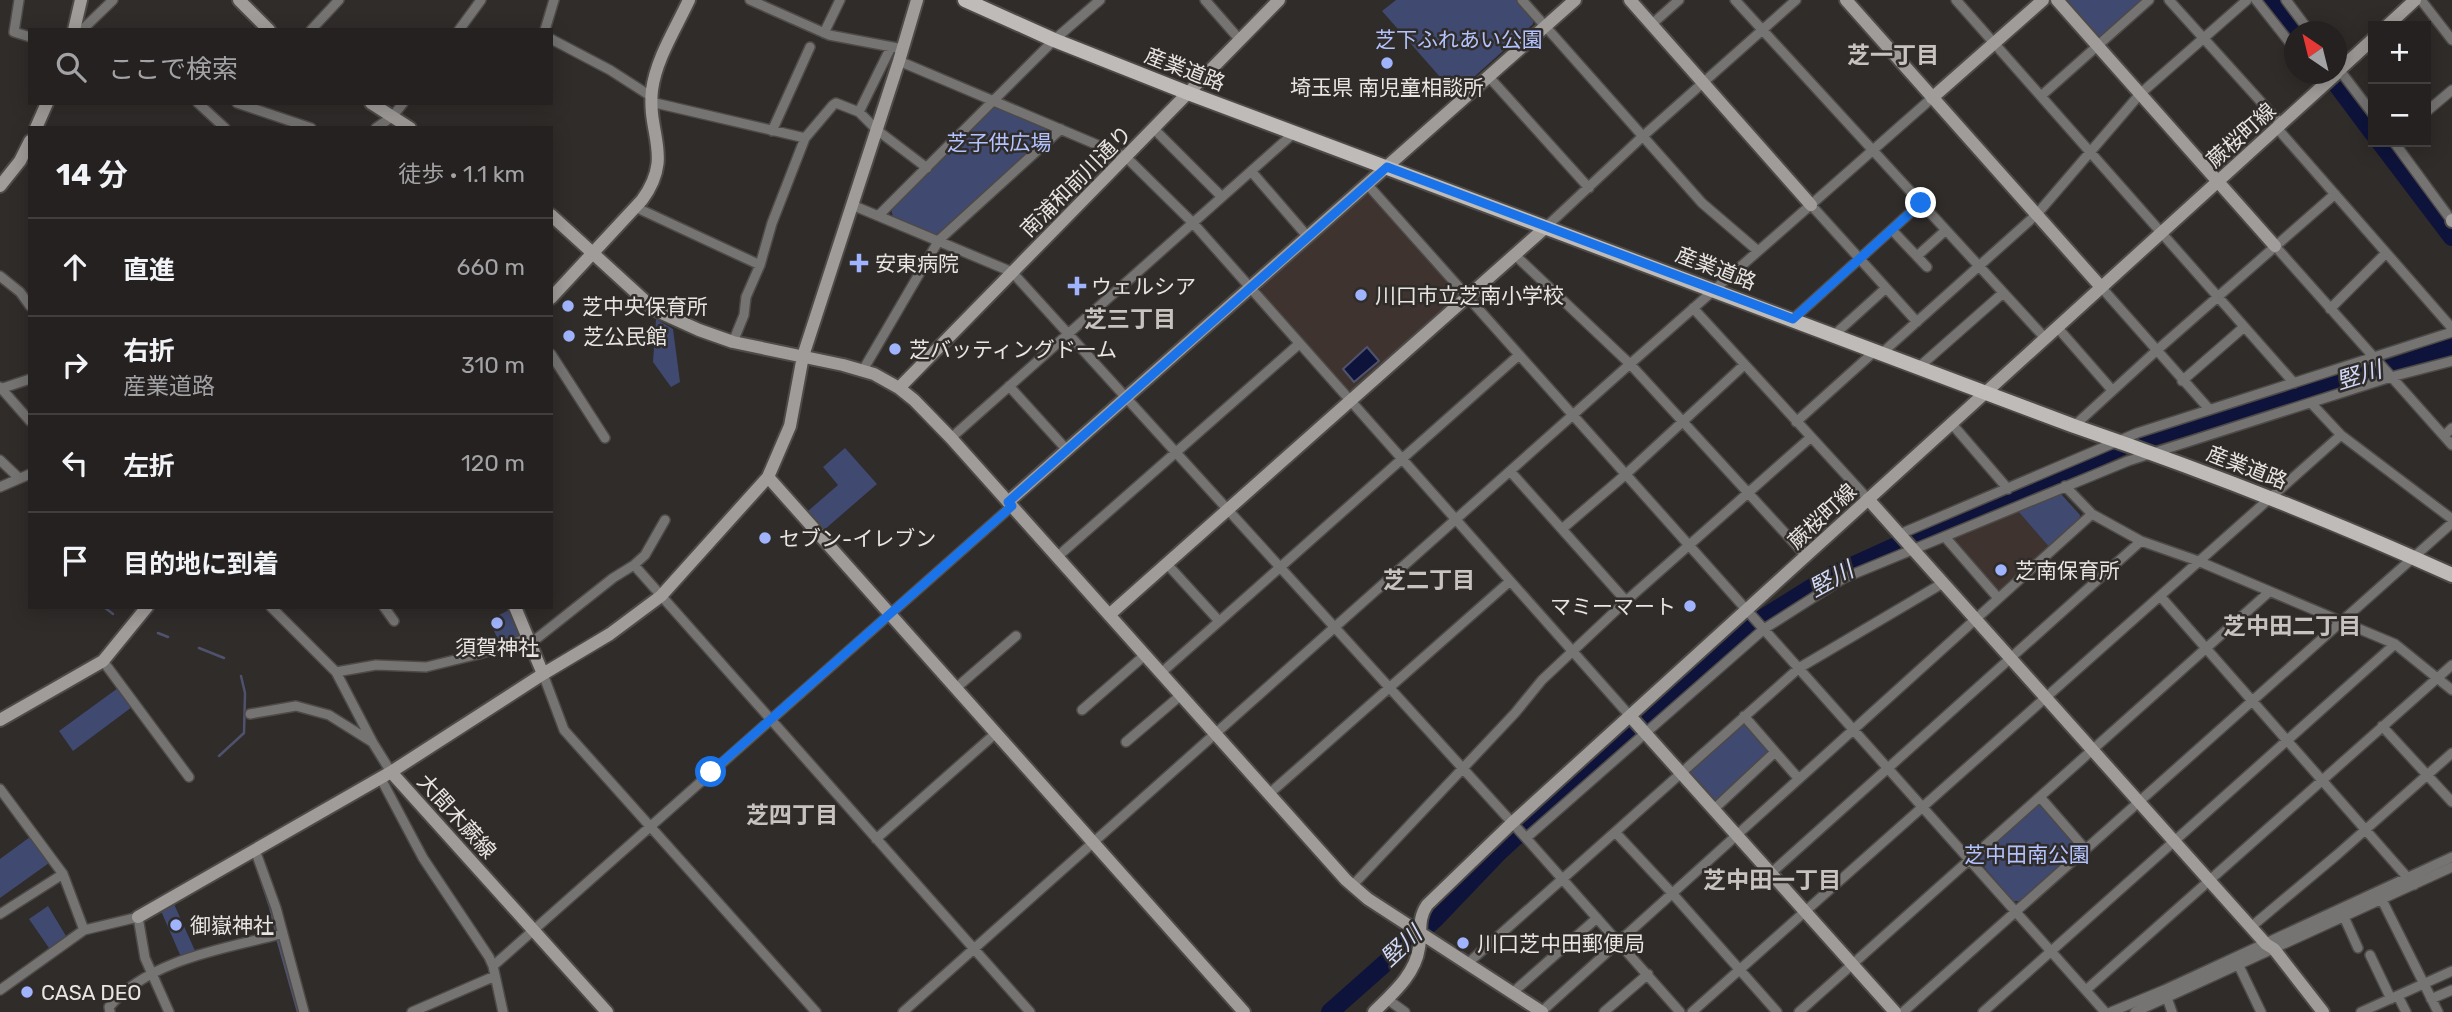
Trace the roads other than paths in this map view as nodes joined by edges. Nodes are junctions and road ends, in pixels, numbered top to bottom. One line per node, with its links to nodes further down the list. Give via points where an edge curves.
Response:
1 (19, 0): 46 (street, via 14,32)
2 (81, 0): 37 (street)
3 (113, 0): 38 (street)
4 (239, 0): 39 (street)
5 (339, 0): 40 (street)
6 (481, 0): 41 (street)
7 (554, 0): 42 (street)
8 (689, 0): 67 (street, via 656,72)
9 (750, 0): 44 (street)
10 (839, 0): 44 (street)
11 (917, 0): 56 (street, 大間木蕨線)
12 (965, 0): 49 (main road, 産業道路)
13 (1100, 0): 49 (street)
14 (1205, 0): 50 (street)
15 (1279, 0): 50 (street, 南浦和前川通り)
16 (1522, 0): 36 (street)
17 (1575, 0): 36 (street)
18 (1630, 0): 35 (street)
19 (1679, 0): 35 (street)
20 (1735, 0): 43 (street)
21 (1796, 0): 43 (street)
22 (1846, 0): 66 (street)
23 (1956, 0): 52 (street)
24 (2043, 0): 52 (street)
25 (2057, 0): 54 (street)
26 (2148, 0): 54 (street)
27 (2169, 0): 47 (street)
28 (2247, 0): 47 (street)
29 (2256, 0): 45 (street)
30 (2286, 0): 33 (street)
31 (2415, 0): 34 (street)
32 (2421, 0): 51 (street)
33 (2302, 21)
34 (2392, 21)
35 (1651, 25): 59 (street)
36 (1545, 27): 58 (street); 89 (street)
37 (74, 28)
38 (84, 28)
39 (267, 28)
40 (313, 28)
41 (460, 28)
42 (546, 28)
43 (1763, 30): 59 (street); 92 (street)
44 (824, 33): 56 (street)
45 (2284, 35)
46 (28, 36)
47 (2203, 38): 64 (street); 83 (street)
48 (553, 40): 67 (street)
49 (1054, 40): 63 (main road, 産業道路); 68 (street)
50 (1240, 40): 63 (street, 南浦和前川通り)
51 (2452, 40)
52 (1994, 43): 65 (street); 66 (street)
53 (2368, 44): 57 (street, 蕨桜町線)
54 (2097, 46): 64 (street); 65 (street)
55 (810, 47): 87 (street)
56 (898, 52): 68 (street); 76 (street); 86 (street, 大間木蕨線)
57 (2347, 62)
58 (1489, 77): 96 (street); 102 (street)
59 (1703, 82): 89 (street); 107 (street)
60 (2323, 84): 83 (street, 蕨桜町線)
61 (2342, 84): 75 (street)
62 (2452, 90): 74 (street)
63 (1188, 93): 85 (street, 南浦和前川通り); 88 (main road, 産業道路)
64 (2140, 94): 93 (street); 99 (street)
65 (2040, 96): 93 (street)
66 (1932, 98): 92 (street); 109 (street)
67 (652, 99): 87 (street); 108 (street, via 658,168 648,192)
68 (994, 100): 84 (street); 97 (street)
69 (46, 105): 78 (street)
70 (200, 105): 79 (street)
71 (243, 105): 80 (street)
72 (374, 105): 77 (street)
73 (401, 105): 77 (street)
74 (2431, 108)
75 (2368, 109)
76 (859, 112): 86 (street); 90 (street, via 833,104)
77 (393, 116): 81 (street); 82 (street)
78 (37, 126)
79 (223, 126)
80 (305, 126)
81 (379, 126)
82 (407, 126)
83 (2279, 126): 99 (street, 蕨桜町線); 103 (street)
84 (1061, 129): 94 (street); 119 (street)
85 (1154, 129): 94 (street, 南浦和前川通り); 104 (street)
86 (877, 130): 97 (street); 106 (street, 大間木蕨線)
87 (772, 131): 90 (street)
88 (1294, 133): 96 (main road, 産業道路); 98 (street)
89 (1642, 137): 102 (street); 121 (street, via 1702,203)
90 (806, 138): 127 (street)
91 (2398, 147): 112 (street)
92 (1872, 150): 105 (street); 107 (street)
93 (2090, 152): 109 (street); 117 (street)
94 (1126, 157): 113 (street); 130 (street, 南浦和前川通り)
95 (25, 165): 101 (street)
96 (1387, 167): 100 (street); 114 (main road, 産業道路)
97 (927, 168): 110 (street)
98 (1251, 171): 104 (street); 118 (street)
99 (2218, 182): 117 (street, 蕨桜町線); 120 (street)
100 (1367, 184): 118 (street); 139 (street)
101 (0, 186)
102 (1589, 188): 114 (street)
103 (2335, 194): 120 (street); 122 (street)
104 (1222, 197): 113 (street)
105 (1921, 203): 115 (street); 116 (street)
106 (852, 205): 110 (street); 156 (street, 大間木蕨線)
107 (1811, 205): 121 (street); 126 (street)
108 (635, 207): 123 (street); 127 (street)
109 (2037, 214): 129 (street); 132 (street)
110 (878, 216): 119 (street)
111 (553, 217): 123 (street)
112 (2452, 221)
113 (1193, 223): 133 (street); 148 (street)
114 (1546, 227): 124 (street); 135 (main road, 産業道路)
115 (1892, 230): 125 (street); 126 (street)
116 (1946, 230): 125 (street); 129 (street)
117 (2162, 233): 132 (street, 蕨桜町線); 138 (street)
118 (1308, 237): 133 (street)
119 (939, 240): 130 (street); 163 (street)
120 (2275, 246): 138 (street); 142 (street)
121 (1758, 251): 135 (street)
122 (2386, 253): 142 (street); 147 (street)
123 (593, 254): 137 (street); 151 (street, via 655,310)
124 (1515, 255): 139 (street); 160 (street)
125 (1917, 256): 128 (street)
126 (1860, 260): 134 (street); 143 (street)
127 (760, 265): 151 (street)
128 (1927, 267)
129 (1980, 267): 136 (street); 144 (street)
130 (1012, 272): 148 (street); 170 (street, 南浦和前川通り)
131 (0, 276): 140 (street)
132 (2101, 287): 145 (street, 蕨桜町線); 153 (street)
133 (1251, 288): 152 (street); 173 (street)
134 (1886, 288): 144 (street); 149 (street)
135 (1714, 290): 141 (street); 143 (main road, 産業道路)
136 (2003, 292): 150 (street); 162 (street)
137 (553, 296)
138 (2217, 296): 146 (street); 153 (street)
139 (1468, 297): 155 (street); 174 (street)
140 (28, 303)
141 (1693, 308): 160 (street); 161 (street)
142 (2330, 309): 158 (street)
143 (1793, 319): 149 (main road, 産業道路)
144 (1917, 322): 154 (street)
145 (2057, 327): 150 (street, 蕨桜町線); 171 (street)
146 (2244, 327): 166 (street); 167 (street)
147 (2452, 330): 158 (street)
148 (1069, 333): 168 (street); 173 (street)
149 (1834, 335): 154 (main road, 産業道路)
150 (2045, 338): 172 (street, 蕨桜町線)
151 (733, 342): 156 (street)
152 (1299, 344): 174 (street); 192 (street)
153 (2156, 351): 166 (street); 171 (street)
154 (1878, 352): 162 (main road, 産業道路); 180 (street)
155 (1519, 355): 177 (street); 194 (street)
156 (803, 356): 163 (street); 199 (street, 大間木蕨線, via 790,426)
157 (553, 357): 186 (street)
158 (2373, 358): 164 (street); 167 (street)
159 (2452, 360): 164 (street)
160 (1630, 364): 177 (street); 179 (street)
161 (1744, 365): 179 (street); 180 (street)
162 (1919, 367): 172 (main road, 産業道路)
163 (863, 370): 170 (street)
164 (2391, 377): 175 (street); 185 (street)
165 (28, 380): 169 (street)
166 (2182, 381): 176 (street)
167 (2294, 383): 176 (street)
168 (1009, 386): 187 (street); 191 (street)
169 (0, 388): 178 (street)
170 (899, 388): 187 (street)
171 (2112, 390): 182 (street)
172 (1987, 392): 181 (street, 蕨桜町線); 182 (main road, 産業道路)
173 (1127, 397): 191 (street); 192 (street)
174 (1350, 401): 194 (street); 208 (street)
175 (2312, 404): 184 (street); 193 (street)
176 (2209, 409): 189 (street)
177 (1573, 414): 196 (street); 198 (street)
178 (28, 419)
179 (1682, 421): 198 (street); 204 (street)
180 (1796, 422): 188 (street)
181 (1952, 424): 203 (street); 205 (street, 蕨桜町線)
182 (2074, 426): 189 (main road, 産業道路)
183 (2452, 428): 185 (street)
184 (2342, 435): 206 (street); 212 (street)
185 (2444, 436): 190 (street)
186 (605, 438)
187 (951, 438): 207 (street)
188 (1810, 438): 204 (street); 205 (street)
189 (2118, 441): 193 (main road, 産業道路); 203 (street)
190 (2452, 445)
191 (1067, 450): 207 (street)
192 (1177, 452): 208 (street); 219 (street)
193 (2153, 453): 201 (street); 206 (main road, 産業道路)
194 (1401, 459): 211 (street); 224 (street)
195 (0, 460): 200 (street)
196 (1510, 471): 211 (street); 213 (street)
197 (28, 475): 200 (street)
198 (1625, 475): 213 (street); 217 (street)
199 (768, 477): 229 (street, 大間木蕨線); 238 (street)
200 (19, 478): 202 (street)
201 (2065, 486): 209 (street); 214 (street)
202 (0, 487)
203 (2008, 489): 216 (street)
204 (1748, 492): 217 (street); 218 (street)
205 (1868, 499): 216 (street); 218 (street, 蕨桜町線)
206 (2270, 499): 220 (main road, 産業道路); 221 (street)
207 (1010, 504): 219 (street); 238 (street)
208 (1228, 509): 222 (street); 224 (street)
209 (2092, 514): 215 (street); 231 (street)
210 (665, 520): 223 (street)
211 (1455, 520): 226 (street); 244 (street)
212 (2452, 521): 220 (street)
213 (1562, 529): 232 (street)
214 (1945, 537): 216 (street); 231 (street)
215 (2141, 541): 221 (street); 252 (street)
216 (1907, 542): 227 (street); 245 (street)
217 (1688, 546): 232 (street); 237 (street)
218 (1806, 556): 237 (street, 蕨桜町線)
219 (1057, 557): 239 (street)
220 (2413, 557): 225 (main road, 産業道路); 243 (street)
221 (2198, 561): 228 (street); 230 (street)
222 (1167, 564): 239 (street); 242 (street)
223 (634, 565): 229 (street); 247 (street)
224 (1280, 566): 242 (street); 244 (street)
225 (2452, 575)
226 (1509, 582): 250 (street); 261 (street)
227 (1943, 583): 240 (street); 255 (street)
228 (2269, 592): 243 (street); 249 (street)
229 (661, 596): 258 (street, 大間木蕨線, via 610,634); 270 (street)
230 (2161, 597): 249 (street); 264 (street)
231 (1998, 598): 240 (street)
232 (1626, 601): 250 (street)
233 (146, 609): 253 (street)
234 (273, 609): 256 (street)
235 (385, 609): 241 (street)
236 (516, 609): 247 (street)
237 (1749, 613): 245 (street); 269 (street, 蕨桜町線)
238 (890, 614): 260 (street); 270 (street)
239 (1109, 615): 251 (street)
240 (1975, 619): 252 (street); 273 (street)
241 (394, 621)
242 (1219, 621): 257 (street)
243 (2340, 621): 248 (street); 265 (street)
244 (1335, 627): 261 (street); 276 (street)
245 (1762, 628): 255 (street); 274 (street)
246 (1016, 636): 260 (street)
247 (530, 641): 256 (street, via 426,667 376,665); 258 (street)
248 (2395, 644): 259 (street); 277 (street)
249 (2205, 648): 265 (street); 280 (street)
250 (1572, 652): 269 (street); 284 (street)
251 (1145, 655): 257 (street); 266 (street)
252 (2010, 657): 264 (street); 283 (street)
253 (103, 661): 271 (street); 288 (street)
254 (2452, 665): 259 (street)
255 (1799, 668): 268 (street); 273 (street)
256 (336, 672): 279 (street)
257 (1161, 673): 263 (street)
258 (543, 674): 287 (street, 大間木蕨線); 299 (street, via 564,730)
259 (2438, 678): 262 (street); 272 (street)
260 (956, 688): 275 (street)
261 (1390, 688): 284 (street); 292 (street)
262 (2452, 690)
263 (1181, 695): 276 (street); 278 (street)
264 (2045, 696): 280 (street); 296 (street)
265 (2251, 702): 277 (street); 295 (street)
266 (1082, 710)
267 (250, 714): 279 (street, via 296,706 329,715)
268 (1744, 716): 281 (street); 285 (street)
269 (1631, 718): 274 (street); 298 (street, 蕨桜町線)
270 (770, 719): 299 (street); 304 (street)
271 (0, 720)
272 (2382, 726): 286 (street); 290 (street)
273 (1854, 729): 283 (street); 289 (street)
274 (1643, 731): 285 (street); 303 (street)
275 (996, 733): 304 (street); 305 (street)
276 (1215, 734): 292 (street); 305 (street)
277 (2288, 741): 290 (street); 306 (street)
278 (1126, 742)
279 (373, 743): 287 (street)
280 (2092, 751): 293 (street); 295 (street)
281 (1775, 752): 289 (street); 297 (street)
282 (2452, 752): 286 (street)
283 (1888, 768): 296 (street); 313 (street)
284 (1463, 769): 298 (street); 317 (street)
285 (1681, 773): 297 (street); 301 (street)
286 (2428, 774): 294 (street); 300 (street)
287 (386, 775): 307 (street); 328 (street, 大間木蕨線); 341 (street, via 423,858)
288 (189, 777)
289 (1798, 778): 302 (street)
290 (2321, 781): 300 (street); 315 (street)
291 (0, 789): 312 (street)
292 (1269, 794): 317 (street)
293 (2040, 797): 308 (street); 310 (street)
294 (2452, 802)
295 (2139, 804): 306 (street); 308 (street)
296 (1922, 807): 310 (street); 320 (street)
297 (1713, 810): 302 (street)
298 (1514, 825): 303 (street); 329 (street, 蕨桜町線, via 1427,905)
299 (650, 826): 328 (street); 362 (street)
300 (2366, 830): 316 (street); 326 (street)
301 (1616, 833): 314 (street); 318 (street)
302 (1735, 835): 313 (street); 318 (street)
303 (1525, 837): 314 (street)
304 (876, 839): 334 (street)
305 (1093, 842): 334 (street); 365 (street)
306 (2174, 842): 315 (street); 335 (street)
307 (255, 850): 323 (street); 330 (street)
308 (2086, 850): 321 (street)
309 (2452, 857): 316 (street)
310 (1969, 860): 321 (street); 338 (street)
311 (2452, 867): 316 (street)
312 (62, 874): 322 (street); 327 (street)
313 (1770, 874): 320 (street)
314 (1563, 879): 325 (street); 337 (street)
315 (2209, 880): 326 (street); 347 (street)
316 (2411, 881): 319 (street); 332 (street)
317 (1352, 886): 329 (street)
318 (1671, 892): 331 (street); 340 (street)
319 (2382, 900): 324 (street); 345 (street)
320 (1805, 912): 338 (street); 340 (street)
321 (2015, 913): 335 (street); 375 (street)
322 (0, 915)
323 (138, 917): 327 (street); 344 (street)
324 (2344, 917): 332 (street); 333 (street)
325 (1597, 918): 331 (street); 349 (street)
326 (2251, 927): 332 (street)
327 (84, 930): 346 (street)
328 (533, 930): 341 (street); 361 (street, 大間木蕨線)
329 (1419, 932): 337 (street); 352 (street, 蕨桜町線, via 1413,967)
330 (281, 934): 344 (street, via 204,954); 358 (street)
331 (1619, 942): 343 (street); 368 (street)
332 (2270, 946): 339 (street); 350 (street); 381 (street)
333 (2358, 948)
334 (974, 949): 363 (street); 364 (street)
335 (2051, 952): 347 (street); 376 (street)
336 (2370, 955): 351 (street)
337 (1467, 964): 349 (street)
338 (1852, 965): 373 (street); 374 (street)
339 (2239, 966): 350 (street); 355 (street)
340 (1740, 970): 371 (street); 372 (street)
341 (494, 971): 359 (street); 360 (street)
342 (2452, 971): 345 (street)
343 (1648, 974): 369 (street); 370 (street)
344 (152, 975): 356 (street, via 123,990); 357 (street)
345 (2424, 984): 351 (street); 353 (street)
346 (0, 990)
347 (2086, 990): 377 (street)
348 (2452, 990): 353 (street)
349 (1512, 993): 368 (street)
350 (2166, 995): 378 (street); 379 (street); 380 (street)
351 (2394, 997): 354 (street); 383 (street)
352 (1387, 999): 366 (street, 蕨桜町線); 367 (street)
353 (2431, 999): 384 (street)
354 (2374, 1009): 382 (street)
355 (2258, 1011)
356 (110, 1012)
357 (169, 1012)
358 (304, 1012)
359 (412, 1012)
360 (503, 1012)
361 (607, 1012)
362 (816, 1012)
363 (903, 1012)
364 (1030, 1012)
365 (1244, 1012)
366 (1374, 1012)
367 (1405, 1012)
368 (1541, 1012)
369 (1604, 1012)
370 (1680, 1012)
371 (1692, 1012)
372 (1777, 1012)
373 (1799, 1012)
374 (1895, 1012)
375 (1903, 1012)
376 (1983, 1012)
377 (2105, 1012)
378 (2110, 1012)
379 (2135, 1012)
380 (2172, 1012)
381 (2323, 1012)
382 (2361, 1012)
383 (2406, 1012)
384 (2438, 1012)

